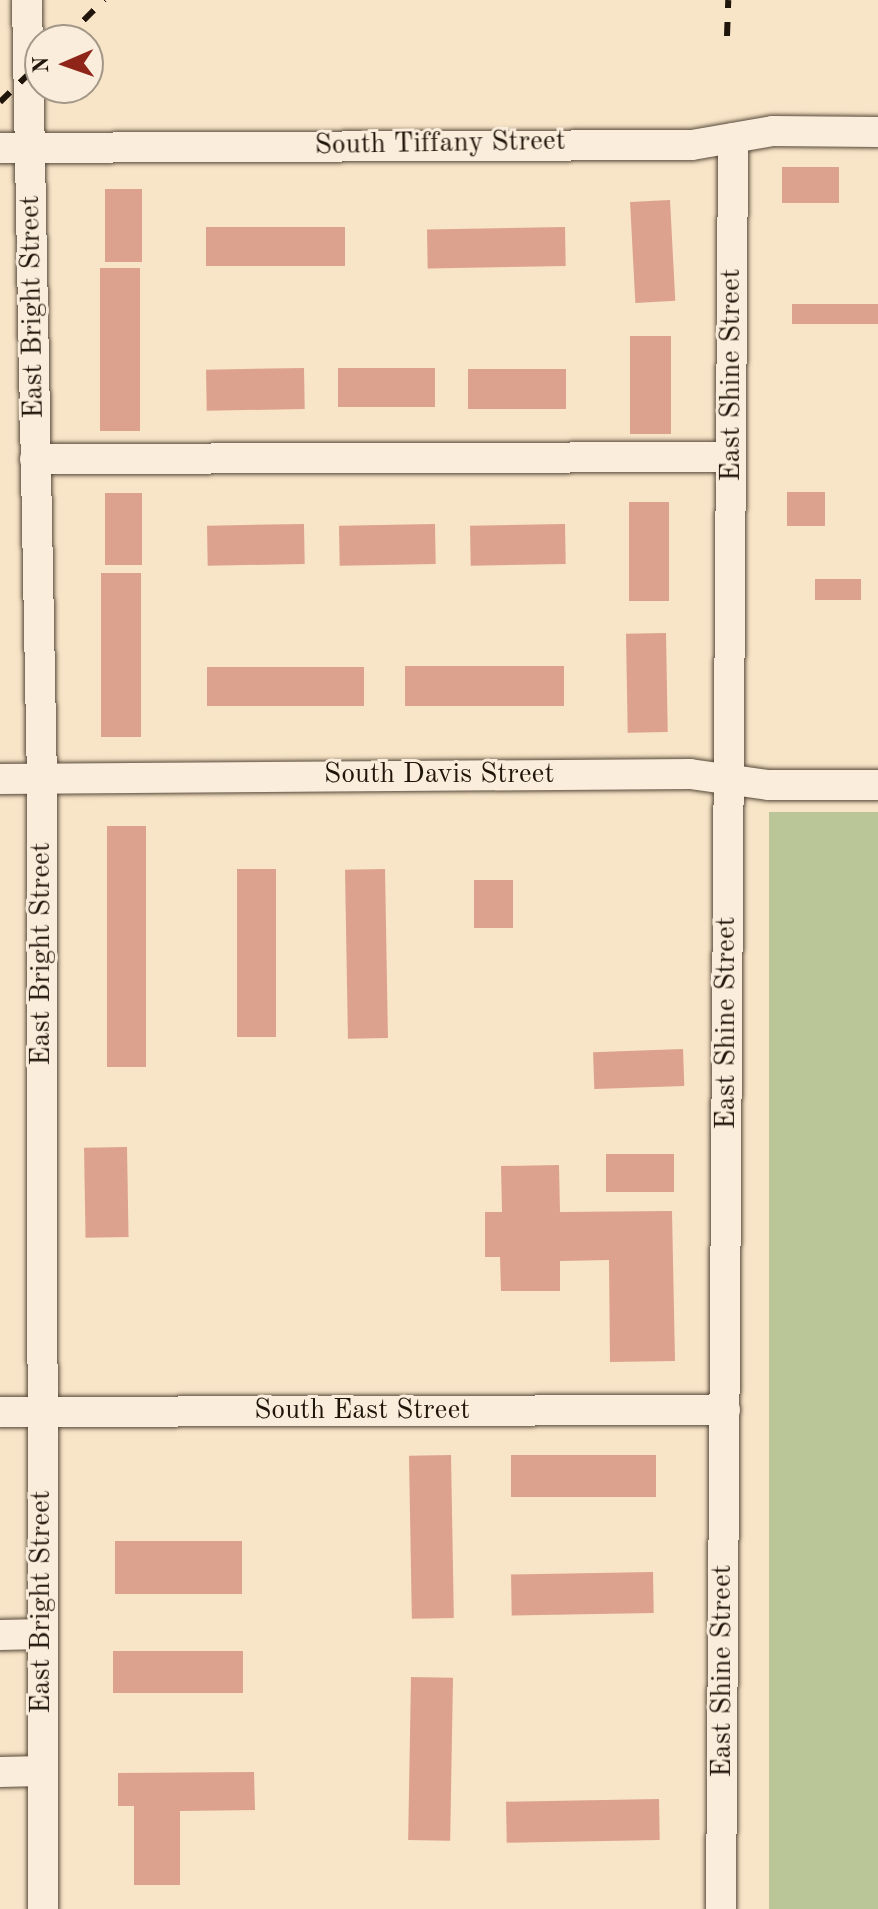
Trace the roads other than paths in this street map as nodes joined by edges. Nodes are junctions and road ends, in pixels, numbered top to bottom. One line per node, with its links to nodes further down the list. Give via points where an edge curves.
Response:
1 (27, 0): 4 (street, East Bright Street)
2 (878, 132): 3 (street, South Tiffany Street)
3 (733, 138): 4 (street, South Tiffany Street, via 692,145); 5 (street, East Shine Street)
4 (15, 148): 6 (street, East Bright Street)
5 (731, 457): 6 (street); 9 (street, East Shine Street)
6 (35, 459): 8 (street, East Bright Street)
7 (0, 779): 8 (street, South Davis Street)
8 (42, 779): 9 (street, South Davis Street, via 422,774); 13 (street, East Bright Street)
9 (729, 780): 10 (street, South Davis Street); 11 (street, East Shine Street)
10 (878, 785)
11 (725, 1410): 13 (street, South East Street); 19 (street, East Shine Street)
12 (0, 1412): 13 (street, South East Street)
13 (44, 1412): 14 (street, East Bright Street)
14 (42, 1634): 15 (street); 16 (street, East Bright Street)
15 (0, 1635)
16 (42, 1771): 17 (street); 18 (street, East Bright Street)
17 (0, 1772)
18 (43, 1909)
19 (721, 1909)

